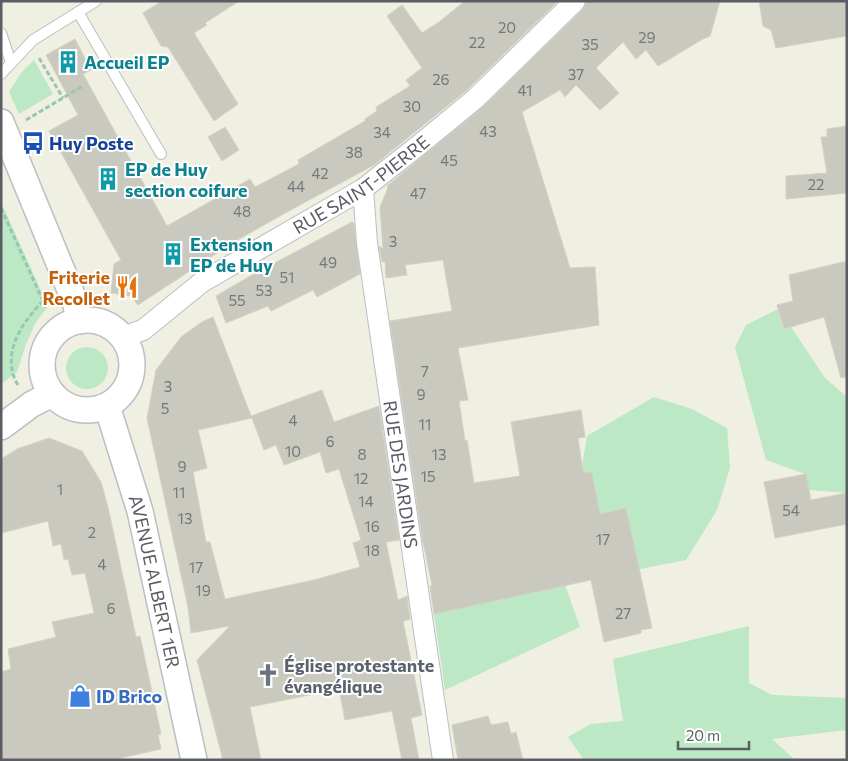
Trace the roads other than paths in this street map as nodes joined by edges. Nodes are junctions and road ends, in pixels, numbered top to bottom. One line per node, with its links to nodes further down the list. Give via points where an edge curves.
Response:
1 (96, 1): 3 (lane)
2 (575, 1): 9 (street, RUE SAINT-PIERRE, via 475,99)
3 (78, 12): 5 (lane, via 33,40); 8 (lane)
4 (1, 34): 5 (lane)
5 (11, 63): 6 (lane)
6 (1, 74)
7 (10, 122): 10 (street)
8 (161, 154)
9 (363, 189): 11 (street, RUE SAINT-PIERRE, via 202,282 142,330); 16 (street, RUE DES JARDINS, via 367,243)
10 (80, 321): 11 (street, via 96,321 111,326); 12 (street, via 67,324 56,332 43,355 42,369)
11 (123, 337): 13 (street, via 133,362 132,376 118,399)
12 (52, 394): 13 (street, via 63,404 77,409); 14 (street)
13 (107, 406): 15 (street, AVENUE ALBERT 1ER, via 140,511)
14 (1, 427)
15 (194, 760)
16 (443, 760)

